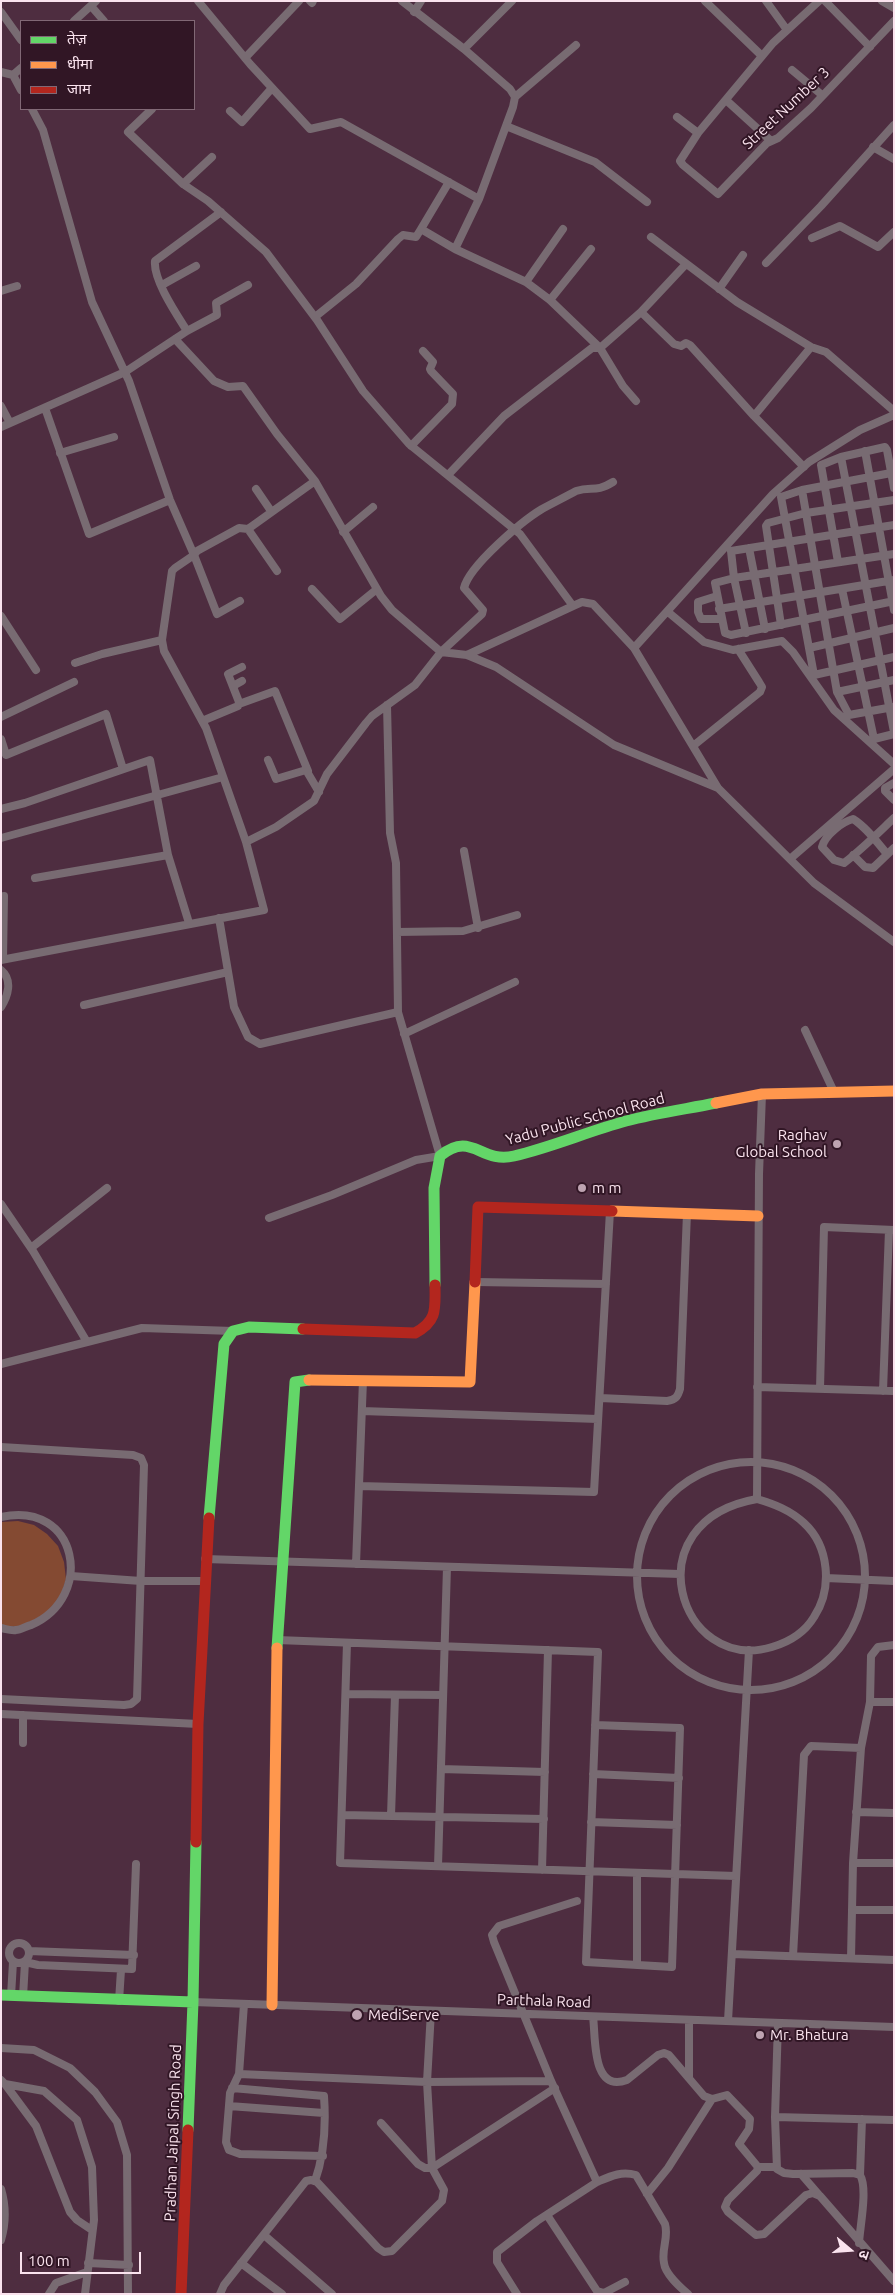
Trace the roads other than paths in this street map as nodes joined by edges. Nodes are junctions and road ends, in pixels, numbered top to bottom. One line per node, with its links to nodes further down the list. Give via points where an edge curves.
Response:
1 (198, 1): 24 (street)
2 (298, 1): 24 (street)
3 (402, 1): 14 (street)
4 (422, 1): 14 (street)
5 (512, 1): 22 (street)
6 (705, 1): 23 (street)
7 (766, 1): 18 (street)
8 (819, 1): 18 (street)
9 (825, 1): 21 (street)
10 (882, 1): 12 (street)
11 (93, 4): 15 (street); 16 (street)
12 (894, 8)
13 (1, 12): 19 (street)
14 (414, 12): 22 (street)
15 (75, 20)
16 (103, 20)
17 (894, 21): 21 (street, Street Number 3)
18 (787, 30): 23 (street)
19 (20, 39)
20 (576, 45): 32 (street)
21 (870, 47): 31 (street, Street Number 3)
22 (464, 49): 32 (street)
23 (762, 56): 33 (street)
24 (245, 58): 30 (street)
25 (20, 69): 28 (street)
26 (792, 70): 31 (street)
27 (1, 72): 28 (street)
28 (13, 76): 29 (street)
29 (20, 88)
30 (272, 88): 36 (street, via 242,122); 45 (street, via 310,128 341,122)
31 (822, 95): 41 (street, Street Number 3, via 778,138)
32 (515, 97): 39 (street)
33 (726, 100): 40 (street); 41 (street)
34 (33, 110): 75 (street, via 43,130 92,302)
35 (151, 110): 46 (street, via 128,132)
36 (230, 111)
37 (677, 117): 40 (street)
38 (894, 125): 42 (street)
39 (506, 126): 47 (street); 48 (street, via 595,162)
40 (698, 133): 41 (street, Street Number 3, via 680,160 718,194)
41 (770, 140)
42 (873, 147): 44 (street); 58 (street)
43 (212, 157): 46 (street)
44 (894, 159)
45 (449, 182): 47 (street); 50 (street)
46 (183, 184): 49 (street)
47 (479, 199): 55 (street)
48 (647, 202)
49 (221, 212): 62 (street, via 155,261 154,267); 69 (street, via 266,252)
50 (421, 228): 55 (street); 69 (street, via 416,237 403,235 398,239 356,284)
51 (563, 230): 61 (street)
52 (894, 232): 54 (street, via 878,247 840,226)
53 (652, 237): 59 (street)
54 (812, 238)
55 (455, 249): 61 (street)
56 (591, 249): 67 (street)
57 (743, 255): 65 (street)
58 (766, 263)
59 (686, 264): 65 (street); 68 (street)
60 (196, 266): 62 (street)
61 (526, 282): 67 (street)
62 (162, 285): 70 (street)
63 (248, 285): 70 (street, via 216,303 217,315)
64 (17, 286): 66 (street)
65 (719, 289): 72 (street)
66 (1, 291)
67 (550, 300): 73 (street)
68 (641, 312): 73 (street); 81 (street, via 674,344 690,345)
69 (315, 317): 85 (street, via 363,391)
70 (187, 331): 71 (street)
71 (175, 339): 75 (street); 93 (street, via 214,381 228,387 243,386)
72 (811, 347): 79 (street, via 826,352); 81 (street)
73 (600, 348): 76 (street); 91 (street, via 592,348 504,416)
74 (423, 350): 85 (street, via 433,362 431,371 454,399)
75 (125, 372): 78 (street); 100 (street)
76 (636, 401)
77 (1, 406): 82 (street)
78 (44, 408): 82 (street); 87 (street)
79 (894, 410)
80 (894, 415): 89 (street, via 860,430)
81 (754, 416): 89 (street)
82 (10, 423): 83 (street)
83 (1, 427)
84 (114, 437): 87 (street)
85 (411, 446): 91 (street)
86 (865, 451): 88 (street); 90 (street, via 885,447); 92 (street)
87 (60, 453): 100 (street, via 89,534)
88 (841, 457): 95 (street); 96 (street, via 820,465)
89 (804, 467): 149 (street, via 773,494)
90 (891, 474): 92 (street); 97 (street)
91 (448, 475): 112 (street)
92 (870, 477): 95 (street); 102 (street)
93 (314, 481): 106 (street); 113 (street)
94 (613, 482): 112 (street, via 600,489 582,489 541,510)
95 (845, 482): 96 (street); 104 (street)
96 (824, 486): 99 (street); 105 (street)
97 (894, 488)
98 (256, 489): 106 (street)
99 (802, 490): 107 (street); 108 (street, via 781,497)
100 (170, 500): 121 (street)
101 (894, 500): 102 (street)
102 (875, 504): 104 (street); 110 (street)
103 (374, 507): 113 (street)
104 (850, 507): 105 (street); 114 (street)
105 (829, 510): 107 (street); 115 (street)
106 (271, 511): 111 (street)
107 (806, 513): 108 (street); 116 (street)
108 (785, 519): 117 (street); 118 (street, via 766,526)
109 (894, 525): 110 (street)
110 (879, 528): 114 (street); 122 (street)
111 (248, 529): 121 (street, via 239,528); 127 (street)
112 (514, 529): 143 (street); 165 (street, via 470,572 465,591 483,610 482,614)
113 (343, 532): 134 (street)
114 (854, 532): 115 (street); 123 (street)
115 (833, 535): 116 (street); 124 (street)
116 (810, 539): 117 (street); 125 (street)
117 (789, 542): 118 (street); 126 (street)
118 (770, 545): 119 (street); 128 (street)
119 (749, 548): 129 (street); 130 (street, via 730,554)
120 (894, 554): 122 (street)
121 (194, 555): 140 (street, via 217,614); 160 (street, via 172,572)
122 (884, 556): 123 (street); 131 (street)
123 (860, 559): 124 (street); 132 (street)
124 (838, 562): 125 (street)
125 (815, 566): 126 (street); 136 (street)
126 (794, 569): 128 (street); 138 (street)
127 (277, 571)
128 (773, 572): 129 (street); 139 (street)
129 (755, 575): 130 (street); 142 (street)
130 (734, 578): 137 (street, via 715,583); 144 (street)
131 (891, 580): 132 (street); 141 (street)
132 (865, 585): 135 (street); 145 (street)
133 (312, 589): 134 (street, via 340,619)
134 (377, 589): 165 (street, via 392,610)
135 (842, 589): 136 (street); 148 (street)
136 (820, 592): 138 (street); 151 (street)
137 (717, 596): 146 (street); 152 (street, via 698,602 698,612 701,619)
138 (800, 596): 139 (street); 153 (street)
139 (777, 600): 142 (street); 154 (street)
140 (240, 601)
141 (893, 601): 145 (street); 147 (street)
142 (760, 602): 144 (street); 156 (street)
143 (573, 606): 162 (street, via 582,602 593,604); 166 (street)
144 (740, 606): 146 (street); 157 (street)
145 (869, 606): 148 (street); 158 (street)
146 (719, 609): 152 (street)
147 (894, 610)
148 (847, 611): 151 (street); 159 (street)
149 (668, 612): 162 (street); 164 (street, via 704,642)
150 (1, 616): 172 (street)
151 (824, 616): 153 (street); 161 (street)
152 (721, 619): 157 (street, via 725,633)
153 (804, 620): 154 (street); 163 (street)
154 (781, 625): 156 (street)
155 (894, 628): 158 (street)
156 (765, 629): 157 (street)
157 (746, 633)
158 (874, 634): 159 (street); 168 (street)
159 (852, 638): 161 (street); 170 (street)
160 (162, 640): 169 (street); 186 (street, via 166,659)
161 (829, 644): 163 (street); 173 (street)
162 (634, 648): 189 (street)
163 (809, 648): 173 (street, via 814,675)
164 (738, 649): 189 (street, via 762,687 760,692); 191 (street, via 782,641 834,710)
165 (441, 652): 166 (street); 182 (street, via 415,684)
166 (467, 655): 197 (street, via 525,685 614,745)
167 (894, 656): 168 (street)
168 (880, 660): 170 (street); 177 (street)
169 (75, 663)
170 (858, 665): 173 (street); 179 (street)
171 (242, 667): 178 (street, via 228,674)
172 (36, 670)
173 (834, 670): 180 (street)
174 (894, 680): 177 (street)
175 (74, 682): 185 (street)
176 (242, 682): 178 (street)
177 (884, 683): 179 (street); 183 (street)
178 (233, 686): 181 (street)
179 (863, 687): 180 (street); 184 (street)
180 (838, 692): 184 (street, via 849,715)
181 (239, 704): 186 (street); 194 (street, via 275,691)
182 (387, 705): 198 (street, via 366,723 327,774); 218 (street, via 390,833 396,863)
183 (891, 708): 184 (street); 187 (street)
184 (868, 712): 187 (street, via 874,739)
185 (1, 717)
186 (202, 721): 195 (street)
187 (894, 733)
188 (1, 739): 192 (street, via 6,754 106,714)
189 (693, 746): 197 (street)
190 (268, 760): 194 (street, via 276,779)
191 (894, 764)
192 (123, 769): 199 (street, via 150,760); 201 (street)
193 (894, 769): 211 (street)
194 (308, 771): 198 (street)
195 (222, 777): 199 (street); 205 (street)
196 (894, 783): 200 (street, via 885,791)
197 (718, 788): 211 (street)
198 (319, 792): 205 (street, via 314,802 300,812)
199 (157, 796): 203 (street); 208 (street)
200 (894, 800)
201 (1, 809)
202 (894, 818): 204 (street)
203 (1, 838)
204 (873, 838): 209 (street); 210 (street); 210 (street, via 853,818 846,820 824,840 822,847 834,860 844,862)
205 (246, 842): 215 (street, via 264,910)
206 (894, 848): 209 (street)
207 (464, 851): 217 (street)
208 (168, 854): 212 (street); 216 (street)
209 (887, 854): 210 (street, via 873,868 865,867)
210 (853, 855)
211 (790, 859): 219 (street, via 814,884)
212 (35, 878)
213 (4, 896): 220 (street)
214 (517, 915): 217 (street)
215 (219, 918): 216 (street); 222 (street)
216 (190, 923): 220 (street)
217 (478, 928): 218 (street, via 463,932)
218 (397, 932): 226 (street)
219 (894, 942)
220 (2, 960)
221 (1, 970): 225 (street, via 8,984 7,997)
222 (228, 972): 224 (street); 226 (street, via 234,1007 248,1037 260,1044)
223 (515, 982): 228 (street)
224 (84, 1005)
225 (1, 1007)
226 (398, 1012): 228 (street)
227 (805, 1030): 230 (street)
228 (404, 1034): 232 (street)
229 (894, 1090): 230 (street, Yadu Public School Road)
230 (834, 1092): 231 (street, Yadu Public School Road)
231 (762, 1094): 232 (street, Yadu Public School Road, via 627,1122 512,1157 490,1157 467,1146 450,1148); 237 (street)
232 (440, 1156): 238 (street, Yadu Public School Road, via 416,1160); 243 (street, via 434,1188 435,1313 427,1327 416,1333 248,1327)
233 (107, 1188): 240 (street)
234 (1, 1204): 240 (street)
235 (610, 1211): 236 (street); 241 (street, via 478,1207); 242 (street)
236 (687, 1214): 237 (street); 251 (street, via 678,1396 667,1401)
237 (758, 1216): 247 (street)
238 (269, 1218)
239 (891, 1230): 248 (street, via 824,1227); 249 (street)
240 (31, 1248): 244 (street)
241 (475, 1282): 242 (street); 246 (street, via 470,1382)
242 (606, 1284): 251 (street)
243 (233, 1331): 244 (street, via 142,1328); 259 (street, Pradhan Jaipal Singh Road, via 224,1344)
244 (87, 1342): 245 (street)
245 (1, 1364)
246 (363, 1380): 252 (street); 260 (street, via 299,1380 294,1384)
247 (757, 1387): 248 (street); 255 (street)
248 (820, 1388): 249 (street)
249 (884, 1391): 250 (street)
250 (894, 1391)
251 (600, 1398): 253 (street)
252 (362, 1411): 253 (street); 256 (street)
253 (598, 1419): 256 (street, via 594,1492)
254 (1, 1447): 268 (street, via 141,1458 144,1465)
255 (757, 1459): 257 (street); 263 (street, via 709,1468 675,1489 650,1520); 267 (street, via 787,1466 822,1484 846,1511 862,1544)
256 (359, 1486): 261 (street)
257 (757, 1499): 264 (street, via 719,1512 701,1524 687,1544); 266 (street, via 776,1504 814,1535 823,1554)
258 (1, 1517): 265 (street, via 17,1514 39,1518 54,1526 65,1539 71,1557)
259 (205, 1559): 260 (street); 269 (street, Pradhan Jaipal Singh Road)
260 (284, 1562): 261 (street); 272 (street)
261 (356, 1564): 262 (street)
262 (447, 1566): 263 (street); 275 (street)
263 (636, 1572): 264 (street); 278 (street, via 638,1598 652,1635 677,1665 712,1685)
264 (680, 1574): 277 (street, via 687,1609 696,1623 728,1646)
265 (71, 1576): 268 (street); 271 (street, via 52,1612 17,1630)
266 (826, 1578): 267 (street); 277 (street, via 824,1596 814,1617 801,1632 783,1644)
267 (866, 1580): 270 (street); 278 (street, via 859,1615 842,1647 815,1672 783,1687)
268 (142, 1581): 269 (street); 282 (street, via 137,1699 124,1705)
269 (204, 1581): 287 (street, Pradhan Jaipal Singh Road)
270 (894, 1581)
271 (1, 1628)
272 (277, 1640): 273 (street); 330 (street)
273 (347, 1643): 275 (street); 279 (street)
274 (894, 1645): 283 (street, via 878,1647 871,1656)
275 (445, 1646): 276 (street); 281 (street)
276 (548, 1650): 288 (street, via 598,1652); 292 (street)
277 (749, 1650): 278 (street)
278 (746, 1692): 311 (street)
279 (346, 1694): 280 (street); 297 (street)
280 (395, 1695): 281 (street); 298 (street)
281 (443, 1696): 291 (street)
282 (1, 1699)
283 (870, 1702): 284 (street); 290 (street)
284 (894, 1702)
285 (1, 1714): 286 (street)
286 (23, 1715): 287 (street); 289 (street)
287 (198, 1724): 328 (street, Pradhan Jaipal Singh Road)
288 (595, 1725): 293 (street); 294 (street, via 680,1728)
289 (23, 1743)
290 (860, 1748): 295 (street); 319 (street, via 811,1746 804,1755)
291 (441, 1769): 292 (street); 299 (street)
292 (545, 1772): 300 (street)
293 (593, 1774): 294 (street); 301 (street)
294 (679, 1778): 302 (street)
295 (856, 1812): 296 (street); 303 (street)
296 (894, 1813)
297 (342, 1815): 298 (street); 306 (street, via 340,1863)
298 (390, 1816): 299 (street)
299 (440, 1817): 300 (street); 306 (street)
300 (544, 1820): 307 (street)
301 (591, 1822): 302 (street); 308 (street)
302 (677, 1825): 310 (street)
303 (853, 1863): 304 (street); 313 (street)
304 (894, 1863)
305 (136, 1864): 318 (street)
306 (438, 1866): 307 (street)
307 (542, 1870): 308 (street)
308 (589, 1871): 309 (street); 324 (street, via 586,1962)
309 (637, 1873): 310 (street); 324 (street)
310 (675, 1874): 311 (street); 324 (street, via 672,1967)
311 (736, 1876): 317 (street)
312 (577, 1901): 332 (street, via 494,1930 494,1942)
313 (852, 1910): 314 (street); 320 (street)
314 (894, 1910)
315 (29, 1951): 316 (street, via 23,1944 16,1943); 318 (street); 323 (street)
316 (5, 1953): 322 (street)
317 (732, 1954): 319 (street); 335 (street)
318 (134, 1955): 325 (street, via 132,1969)
319 (793, 1956): 320 (street)
320 (851, 1958): 321 (street)
321 (894, 1960)
322 (13, 1962): 323 (street); 326 (street)
323 (25, 1962): 325 (street); 326 (street)
324 (637, 1965)
325 (121, 1970): 327 (street)
326 (12, 1996): 327 (street)
327 (119, 2001): 328 (street)
328 (193, 2002): 329 (street, Parthala Road); 377 (street, Pradhan Jaipal Singh Road)
329 (244, 2004): 330 (street, Parthala Road); 339 (street)
330 (272, 2005): 331 (street, Parthala Road)
331 (431, 2011): 332 (street, Parthala Road); 342 (street)
332 (526, 2014): 333 (street, Parthala Road); 343 (street)
333 (593, 2016): 334 (street, Parthala Road); 340 (street, via 597,2061 603,2075 612,2081 627,2080 658,2055 664,2054)
334 (689, 2020): 335 (street, Parthala Road); 340 (street)
335 (728, 2021): 336 (street, Parthala Road)
336 (778, 2023): 337 (street, Parthala Road); 348 (street)
337 (894, 2027)
338 (1, 2048): 370 (street, via 34,2050 70,2068 95,2092 117,2122 127,2155)
339 (239, 2074): 342 (street); 344 (street)
340 (690, 2078): 345 (street, via 704,2096)
341 (3, 2082): 364 (street, via 36,2126 70,2212); 364 (street, via 44,2091 77,2120 92,2167)
342 (427, 2082): 343 (street); 355 (street)
343 (553, 2085): 355 (street); 359 (street)
344 (232, 2088): 346 (street); 347 (street, via 321,2094 324,2096)
345 (712, 2099): 353 (street, via 727,2095 750,2120 749,2129 739,2144); 361 (street, via 668,2168)
346 (228, 2106): 347 (street); 352 (street, via 226,2142 233,2153)
347 (324, 2113): 352 (street)
348 (775, 2117): 349 (street); 354 (street)
349 (862, 2119): 350 (street); 357 (street)
350 (894, 2120)
351 (381, 2123): 355 (street, via 418,2164)
352 (323, 2156): 358 (street)
353 (758, 2167): 354 (street); 362 (street, via 725,2207 756,2235 764,2234 806,2195)
354 (776, 2167): 356 (street, via 784,2173)
355 (432, 2168): 358 (street, via 444,2190 442,2201 388,2252 378,2248)
356 (801, 2174): 357 (street); 362 (street)
357 (860, 2175): 367 (street, via 863,2191)
358 (315, 2181): 365 (street, via 306,2181)
359 (598, 2182): 361 (street, via 617,2174 636,2175); 363 (street)
360 (1, 2189): 366 (street, via 5,2201)
361 (647, 2194): 382 (street, via 668,2233 664,2263)
362 (820, 2196): 367 (street)
363 (547, 2215): 373 (street, via 597,2291 604,2293); 381 (street, via 497,2252 496,2262)
364 (92, 2230): 368 (street)
365 (264, 2235): 369 (street); 380 (street)
366 (1, 2240)
367 (859, 2243): 372 (street)
368 (88, 2263): 370 (street); 371 (street)
369 (241, 2263): 378 (street); 379 (street)
370 (129, 2265): 376 (street)
371 (87, 2272): 374 (street, via 56,2283); 375 (street)
372 (894, 2281)
373 (625, 2282)
374 (49, 2294)
375 (85, 2294)
376 (128, 2294)
377 (182, 2294)
378 (220, 2294)
379 (282, 2294)
380 (332, 2294)
381 (517, 2294)
382 (688, 2294)

